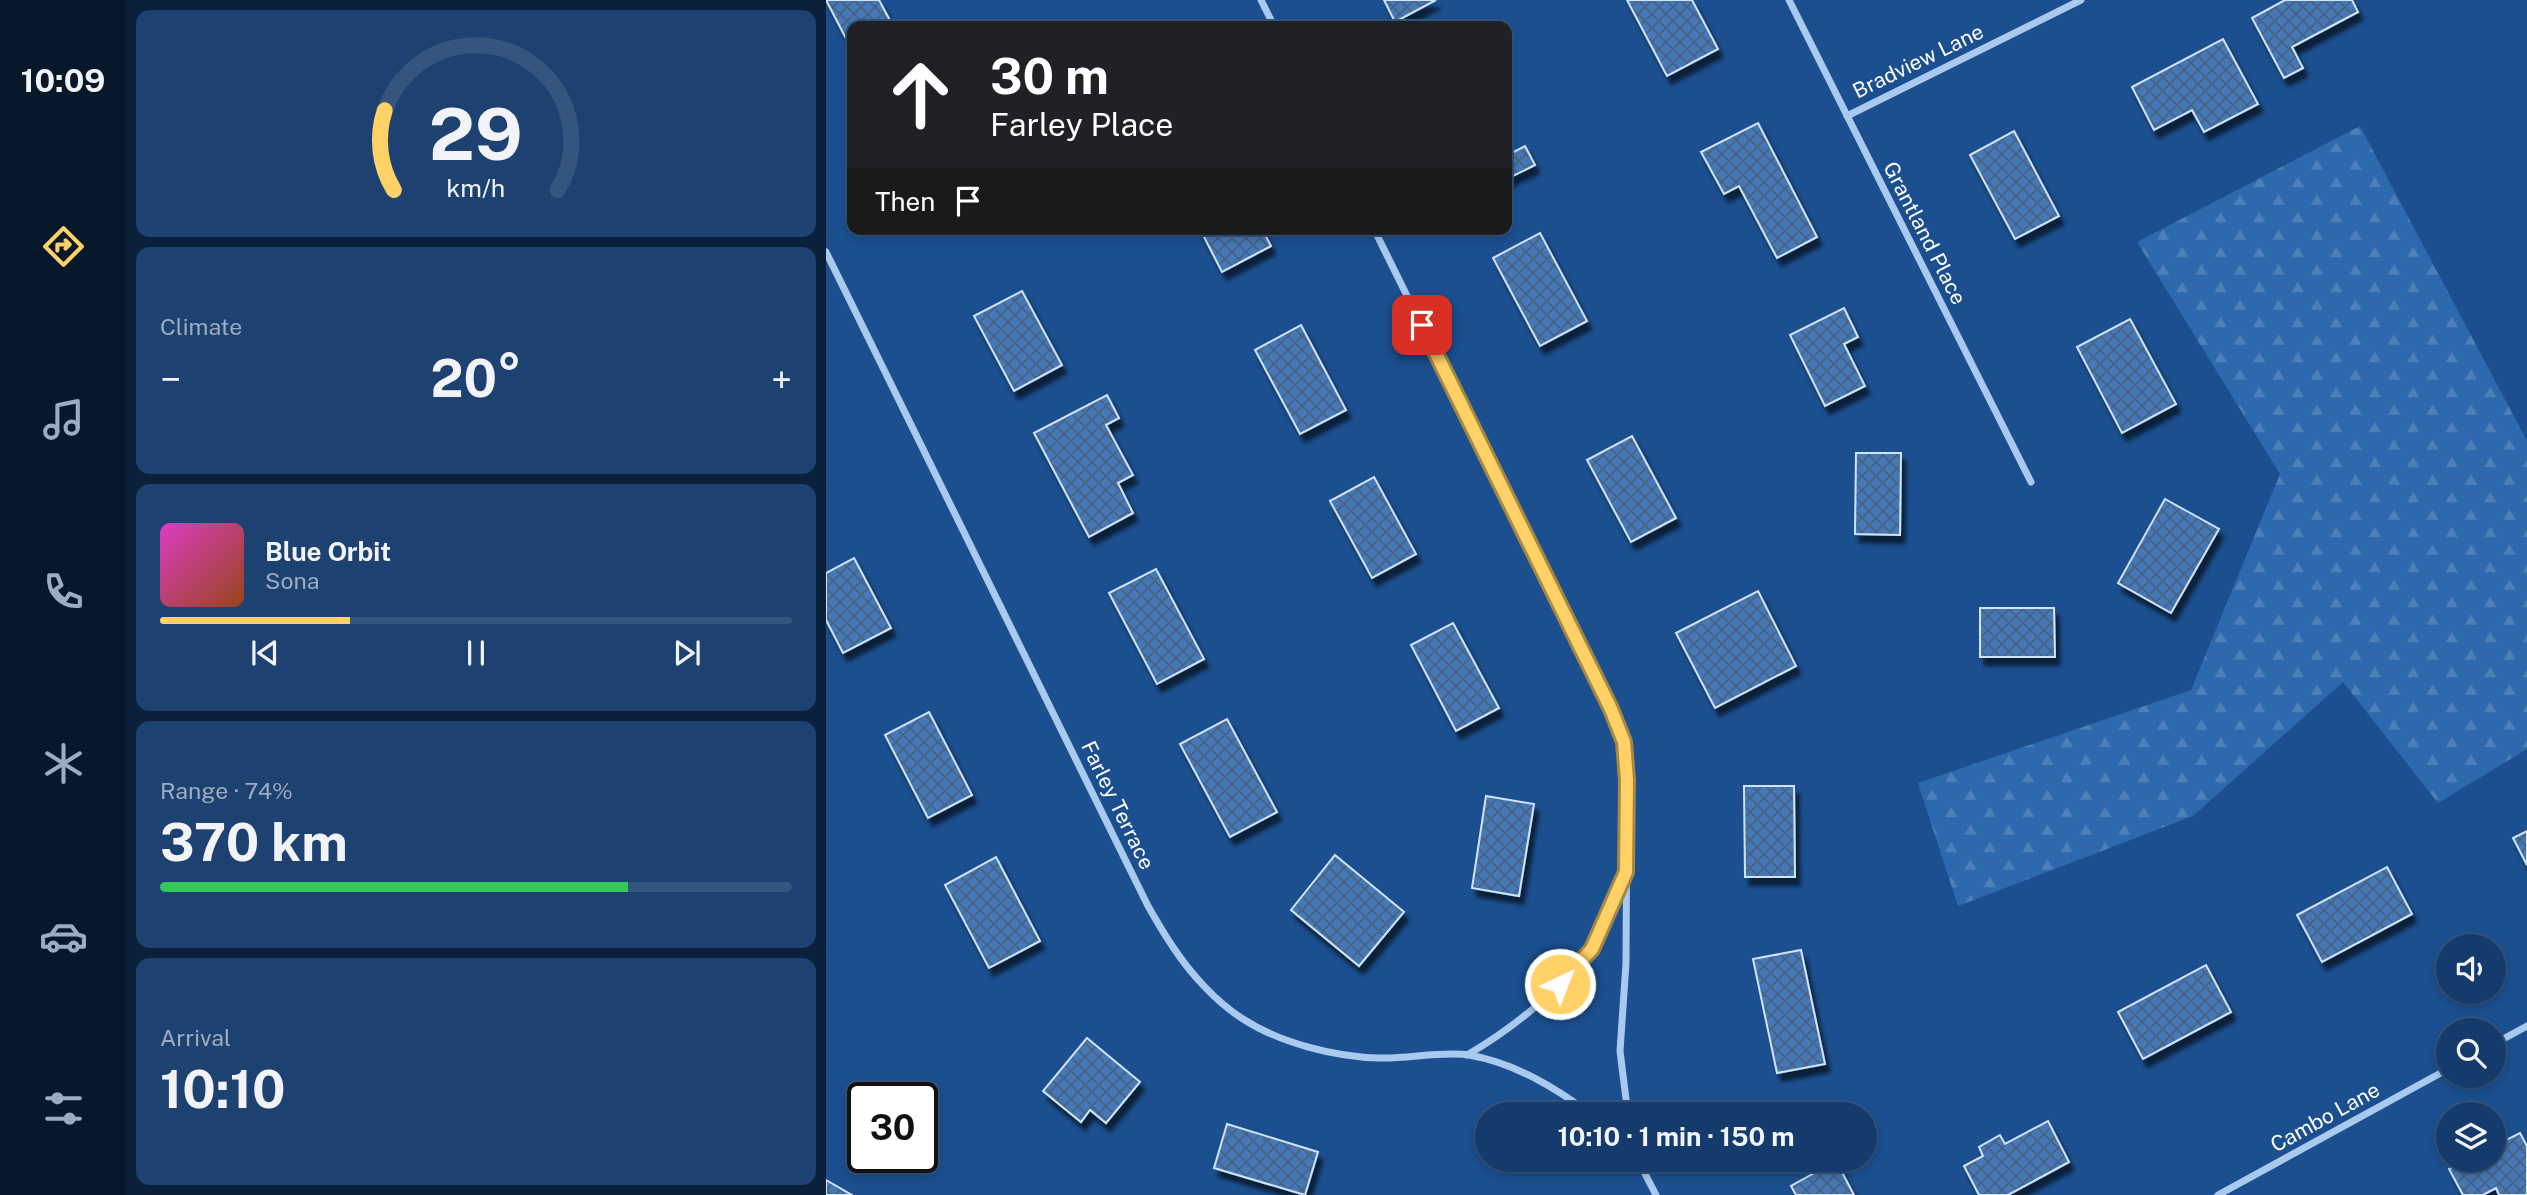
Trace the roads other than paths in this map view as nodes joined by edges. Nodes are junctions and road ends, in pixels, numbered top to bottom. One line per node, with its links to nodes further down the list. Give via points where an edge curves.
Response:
1 (1261, 0): 4 (street)
2 (1789, 0): 5 (street, Grantland Place)
3 (2081, 0): 5 (street, Bradview Lane)
4 (1272, 21)
5 (1847, 116): 8 (street, Grantland Place)
6 (1377, 235): 9 (street, via 1624,742)
7 (826, 252): 12 (street, Farley Terrace, via 1173,949 1207,989 1243,1019 1287,1040 1334,1054 1379,1058)
8 (2031, 482)
9 (1626, 872): 12 (street, via 1592,949 1500,1036); 15 (street, via 1620,1051)
10 (2527, 1026): 11 (street)
11 (2506, 1037)
12 (1467, 1055): 14 (street, Farley Terrace, via 1524,1073)
13 (2436, 1076): 18 (street, Cambo Lane)
14 (1575, 1102)
15 (1626, 1102)
16 (1644, 1172): 17 (street)
17 (1656, 1195)
18 (2218, 1195)

